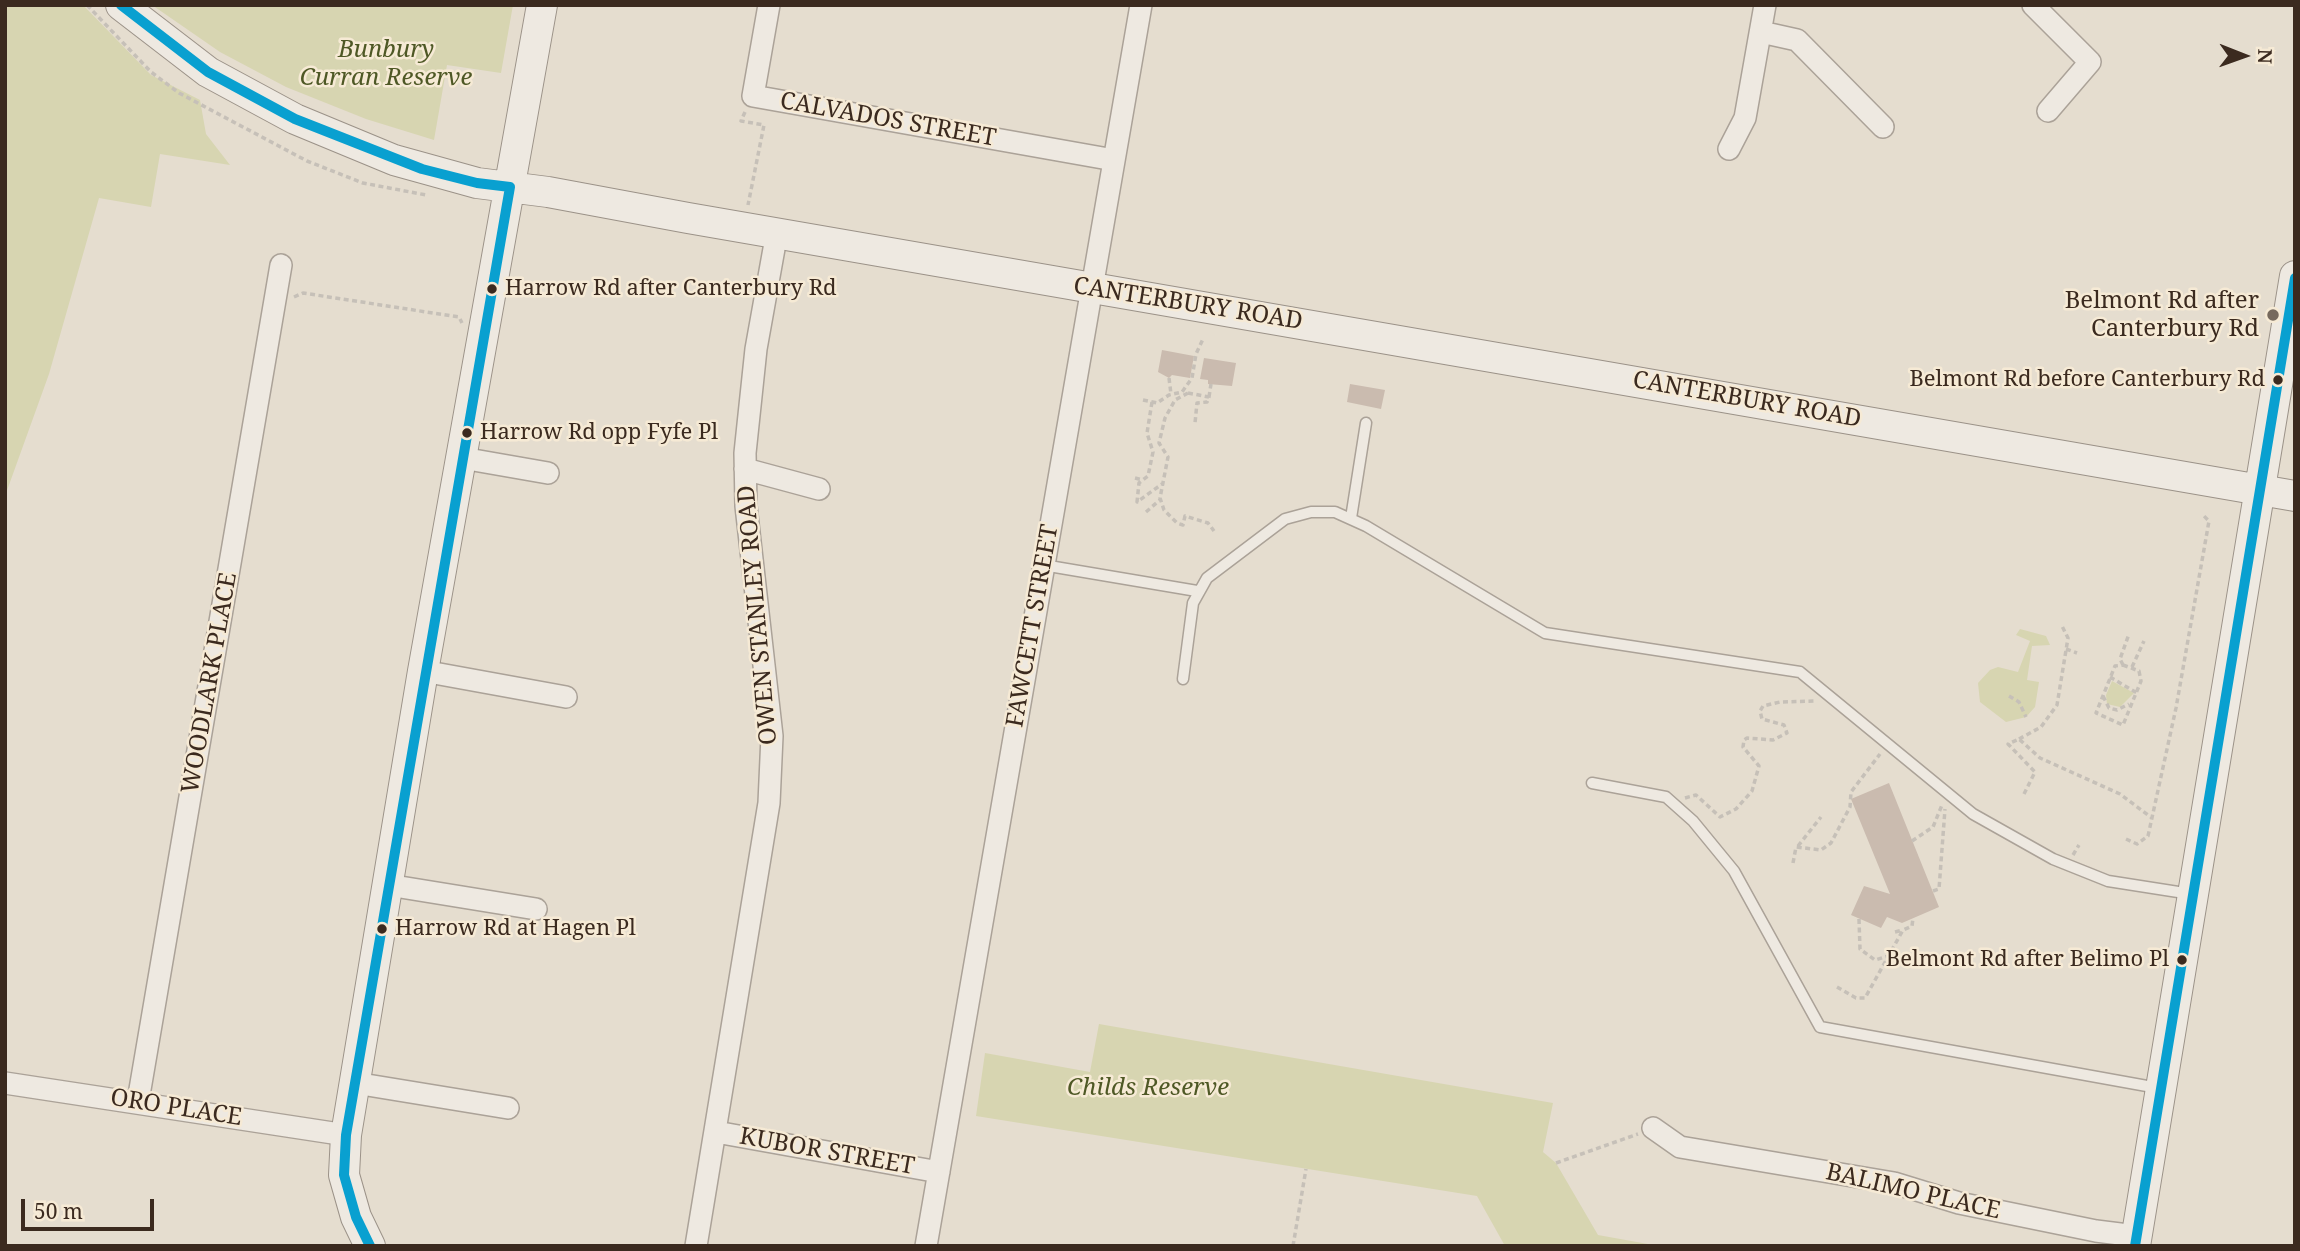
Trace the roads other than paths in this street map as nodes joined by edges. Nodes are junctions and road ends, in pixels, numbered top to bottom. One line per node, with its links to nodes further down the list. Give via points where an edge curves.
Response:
1 (121, 5): 12 (street, CANTERBURY ROAD, via 208,72 295,119 422,169)
2 (541, 5): 12 (street)
3 (769, 5): 11 (street, CALVADOS STREET, via 753,96)
4 (1141, 5): 11 (street, FAWCETT STREET)
5 (1765, 5): 7 (street)
6 (2033, 5): 8 (street, via 2090,62)
7 (1761, 32): 9 (street, via 1797,40); 10 (street, via 1745,118)
8 (2049, 111)
9 (1882, 127)
10 (1729, 149)
11 (1114, 160): 16 (street, FAWCETT STREET)
12 (509, 187): 13 (street, CANTERBURY ROAD); 18 (street)
13 (777, 232): 16 (street, CANTERBURY ROAD); 19 (street, OWEN STANLEY ROAD, via 756,349)
14 (281, 265): 37 (street, WOODLARK PLACE)
15 (2295, 276): 22 (street)
16 (1092, 289): 22 (street, CANTERBURY ROAD); 25 (street, FAWCETT STREET)
17 (1366, 423): 24 (lane)
18 (462, 458): 20 (street); 27 (street)
19 (745, 469): 21 (street); 40 (street, OWEN STANLEY ROAD, via 772,736 770,789)
20 (548, 472)
21 (819, 489)
22 (2258, 490): 23 (street, CANTERBURY ROAD); 32 (street)
23 (2295, 496)
24 (1351, 518): 26 (lane, via 1322,510 1285,519 1219,566); 32 (lane, via 1545,633 1800,672 1973,814 2053,859 2108,881)
25 (1043, 565): 26 (lane); 42 (street, FAWCETT STREET)
26 (1198, 591): 28 (lane)
27 (423, 671): 29 (street); 31 (street)
28 (1183, 680)
29 (566, 697)
30 (1592, 783): 36 (lane, via 1666,797 1693,821 1734,871 1820,1027)
31 (388, 885): 33 (street); 35 (street)
32 (2193, 894): 36 (street)
33 (536, 909)
34 (5, 1083): 37 (street, ORO PLACE)
35 (355, 1083): 38 (street); 41 (street)
36 (2161, 1089): 43 (street)
37 (138, 1101): 41 (street, ORO PLACE)
38 (508, 1108)
39 (1653, 1128): 43 (street, BALIMO PLACE, via 1680,1147 1894,1182 1959,1203)
40 (716, 1132): 42 (street, KUBOR STREET); 45 (street, OWEN STANLEY ROAD)
41 (346, 1135): 44 (street, via 344,1175)
42 (939, 1172): 46 (street, FAWCETT STREET)
43 (2136, 1241)
44 (370, 1246)
45 (696, 1246)
46 (926, 1246)

